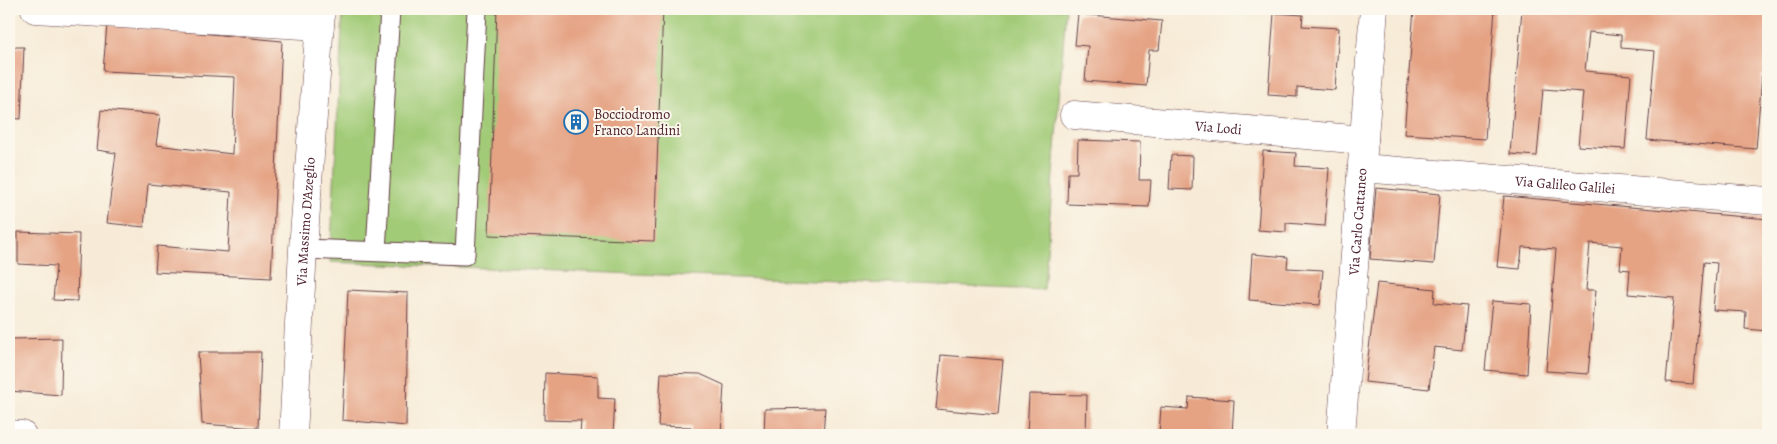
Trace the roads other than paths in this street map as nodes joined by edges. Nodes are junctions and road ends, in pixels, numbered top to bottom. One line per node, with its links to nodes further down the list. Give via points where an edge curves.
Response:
1 (35, 9): 5 (street)
2 (390, 9): 11 (lane)
3 (477, 9): 11 (lane, via 465,255)
4 (1374, 9): 7 (street, Via Carlo Cattaneo)
5 (321, 17): 10 (street, Via Massimo D'Azeglio)
6 (1074, 114): 7 (street, Via Lodi)
7 (1364, 140): 8 (street, Via Carlo Cattaneo)
8 (1362, 168): 9 (street, Via Galileo Galilei); 15 (street, Via Carlo Cattaneo)
9 (1768, 201)
10 (303, 249): 11 (lane); 14 (street, Via Massimo D'Azeglio)
11 (376, 251)
12 (9, 434): 13 (street)
13 (22, 435)
14 (293, 435)
15 (1341, 435)

